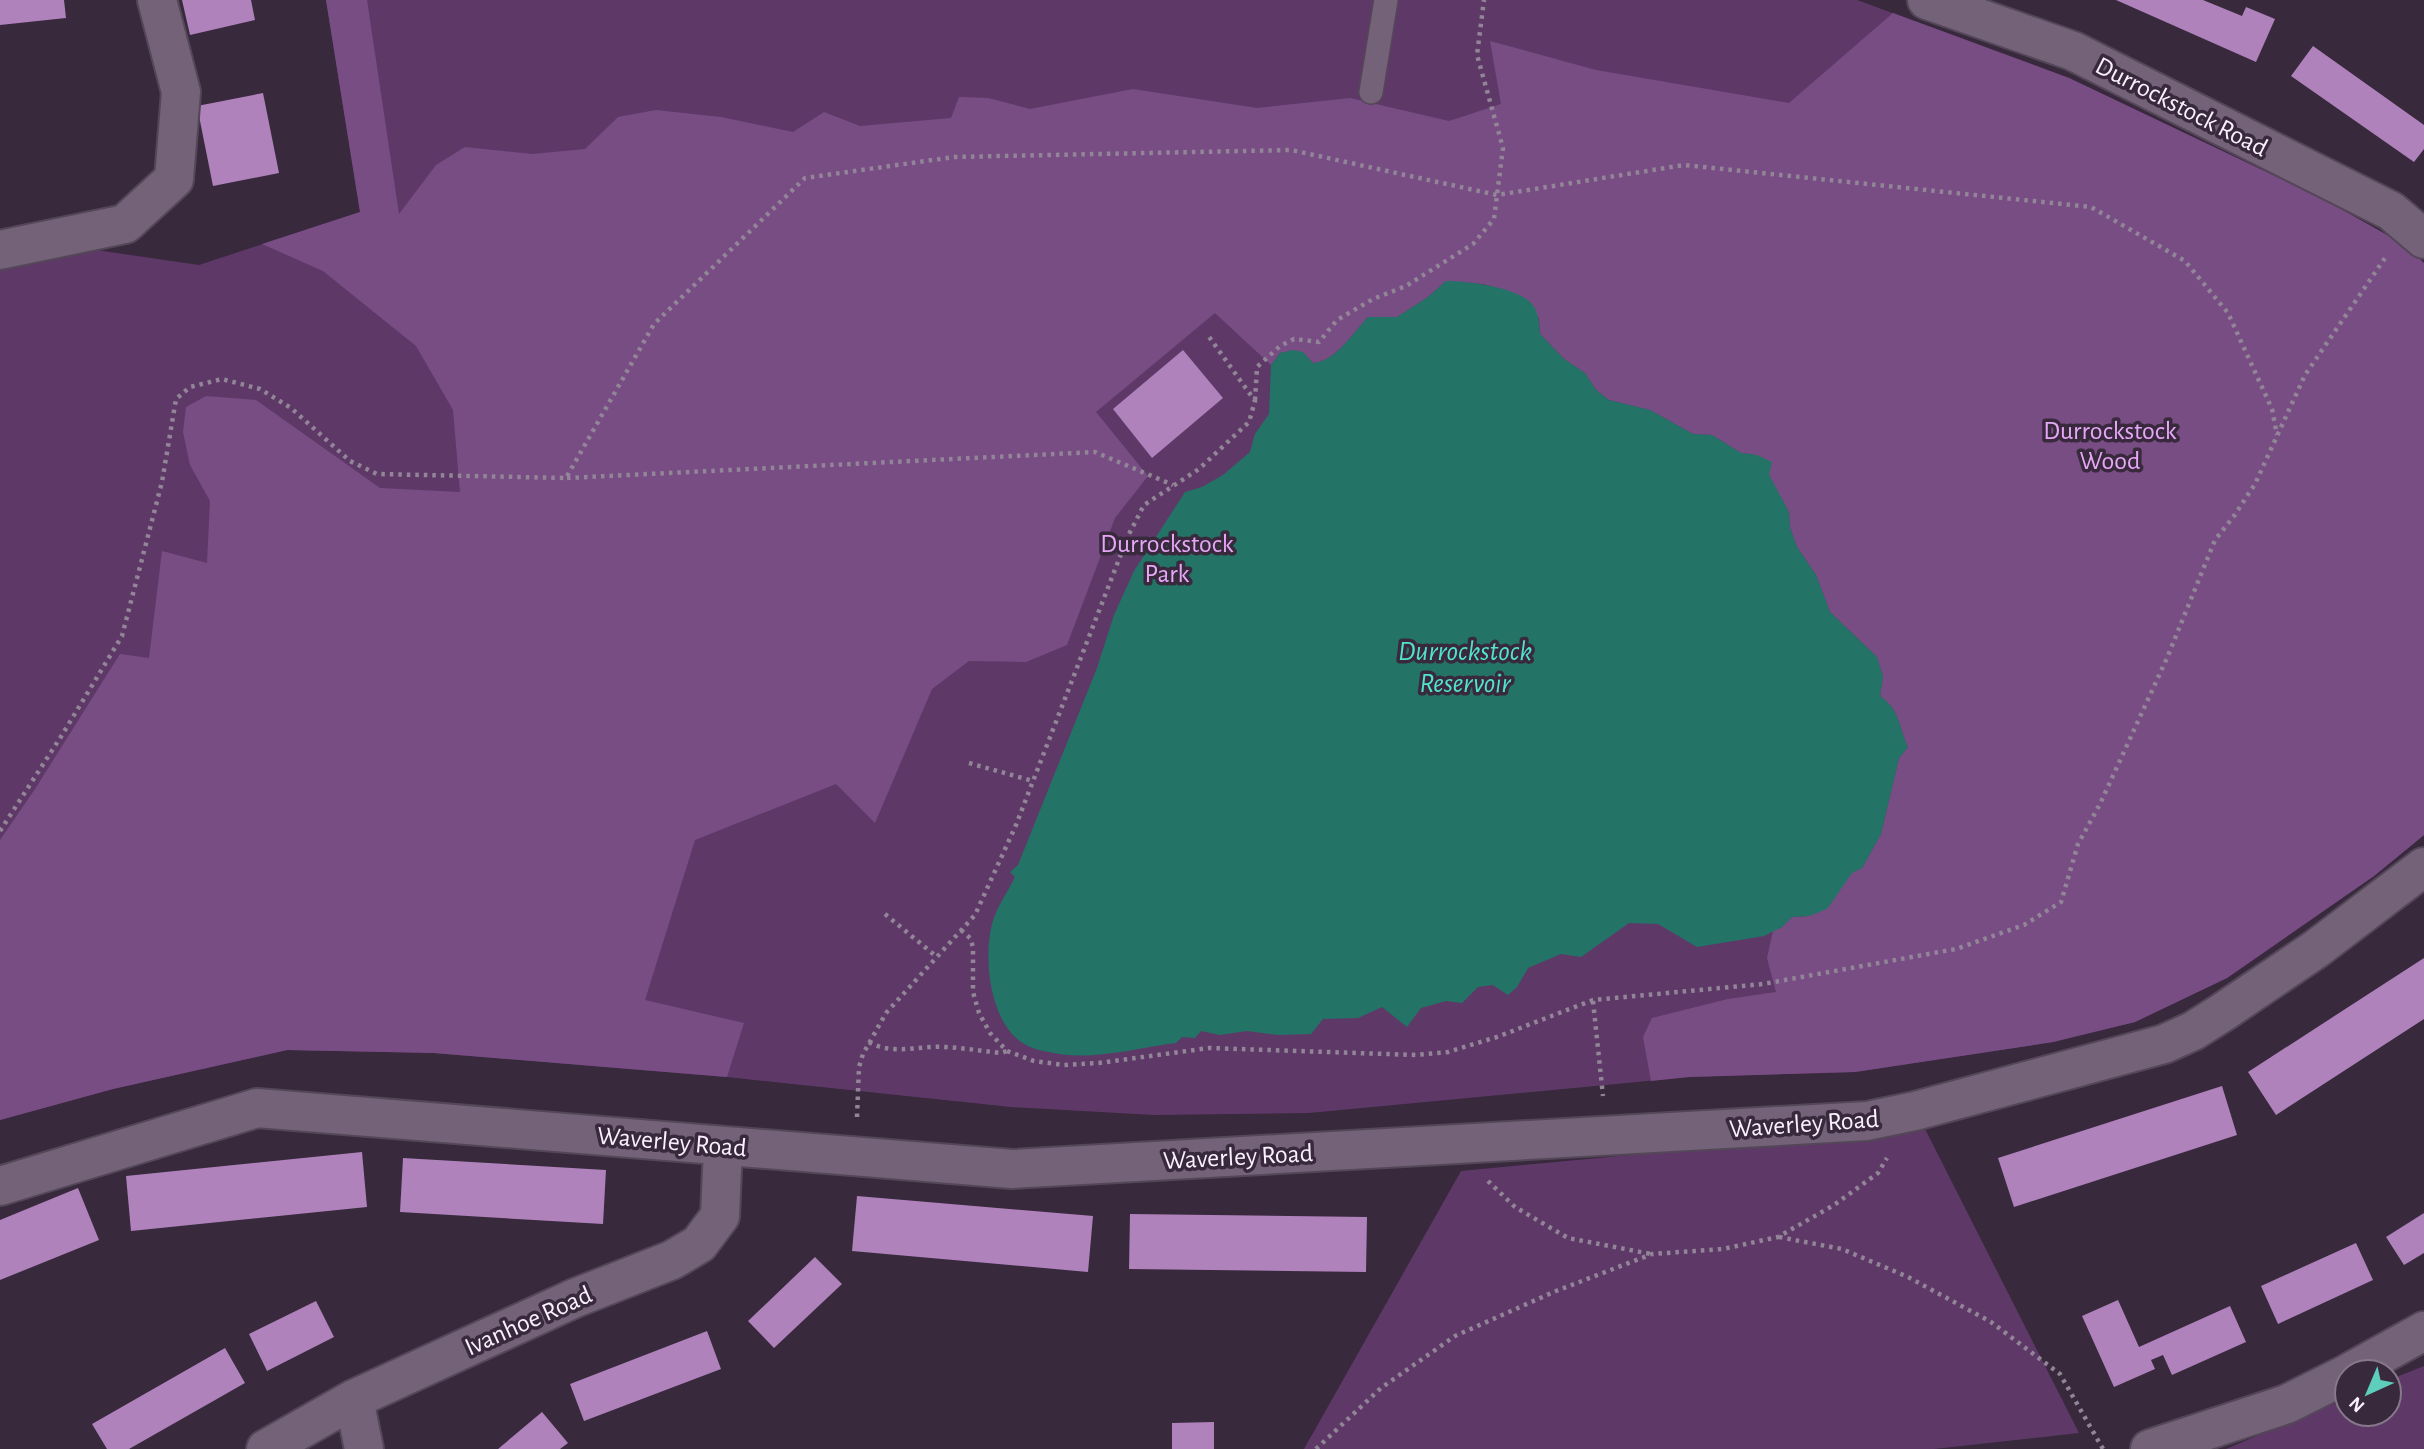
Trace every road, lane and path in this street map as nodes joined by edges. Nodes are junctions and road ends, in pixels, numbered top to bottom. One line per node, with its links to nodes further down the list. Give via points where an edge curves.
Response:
1 (157, 0): 8 (street, via 181,92 174,179 125,224)
2 (1386, 0): 5 (lane)
3 (1484, 0): 6 (path, via 1477,55 1503,148)
4 (1927, 0): 7 (street, Durrockstock Road, via 2073,51 2391,211)
5 (1371, 92)
6 (1497, 195): 10 (path, via 1494,219 1473,244 1406,286 1337,320 1319,342 1294,339 1280,346 1257,368); 11 (path, via 1684,165 2091,207 2185,261 2228,313 2272,409); 12 (path, via 1291,150 954,158 804,178 654,324)
7 (2416, 232): 11 (path, via 2305,375)
8 (0, 250)
9 (1207, 334): 10 (path)
10 (1255, 401): 13 (path, via 1249,422)
11 (2277, 435): 21 (path, via 2255,484 2214,540 2167,658 2078,844 2061,902 2024,925 1956,949 1763,985)
12 (566, 478): 13 (path, via 1096,452); 16 (path, via 377,474 350,461 291,408 260,389 222,379 190,387 176,399 162,482 122,636)
13 (1174, 486): 15 (path, via 1144,505 1128,536)
14 (969, 763): 15 (path)
15 (1033, 781): 19 (path, via 975,915)
16 (0, 831)
17 (2424, 867): 24 (street, Waverley Road, via 2316,949 2193,1031 2164,1044)
18 (885, 914): 20 (path)
19 (961, 930): 20 (path); 23 (path, via 973,947 973,992 979,1013)
20 (937, 957): 22 (path, via 886,1013)
21 (1593, 1000): 23 (path, via 1497,1037 1448,1052 1416,1055 1209,1048 1064,1065 1034,1062); 25 (path)
22 (869, 1042): 23 (path, via 892,1050); 28 (path, via 859,1068)
23 (1007, 1051)
24 (1915, 1111): 25 (street, Waverley Road, via 1867,1121); 30 (path, via 1878,1173)
25 (1607, 1136): 26 (street, Waverley Road)
26 (1468, 1143): 28 (street, Waverley Road, via 1012,1169); 31 (path, via 1482,1175 1515,1207 1568,1238)
27 (723, 1146): 28 (street, Waverley Road); 29 (street, Waverley Road, via 257,1108); 35 (street, Ivanhoe Road, via 720,1216 699,1244 672,1260 575,1297)
28 (855, 1156)
29 (0, 1186)
30 (1779, 1237): 31 (path, via 1723,1249); 39 (path, via 1842,1249 1908,1277 1991,1322 2060,1374)
31 (1652, 1254): 38 (path, via 1455,1336 1381,1388)
32 (2424, 1331): 33 (street)
33 (2375, 1358)
34 (2333, 1381): 40 (street, via 2287,1404)
35 (354, 1399): 36 (street, Ivanhoe Road); 37 (street)
36 (266, 1449)
37 (364, 1449)
38 (1316, 1449)
39 (2103, 1449)
40 (2150, 1449)

